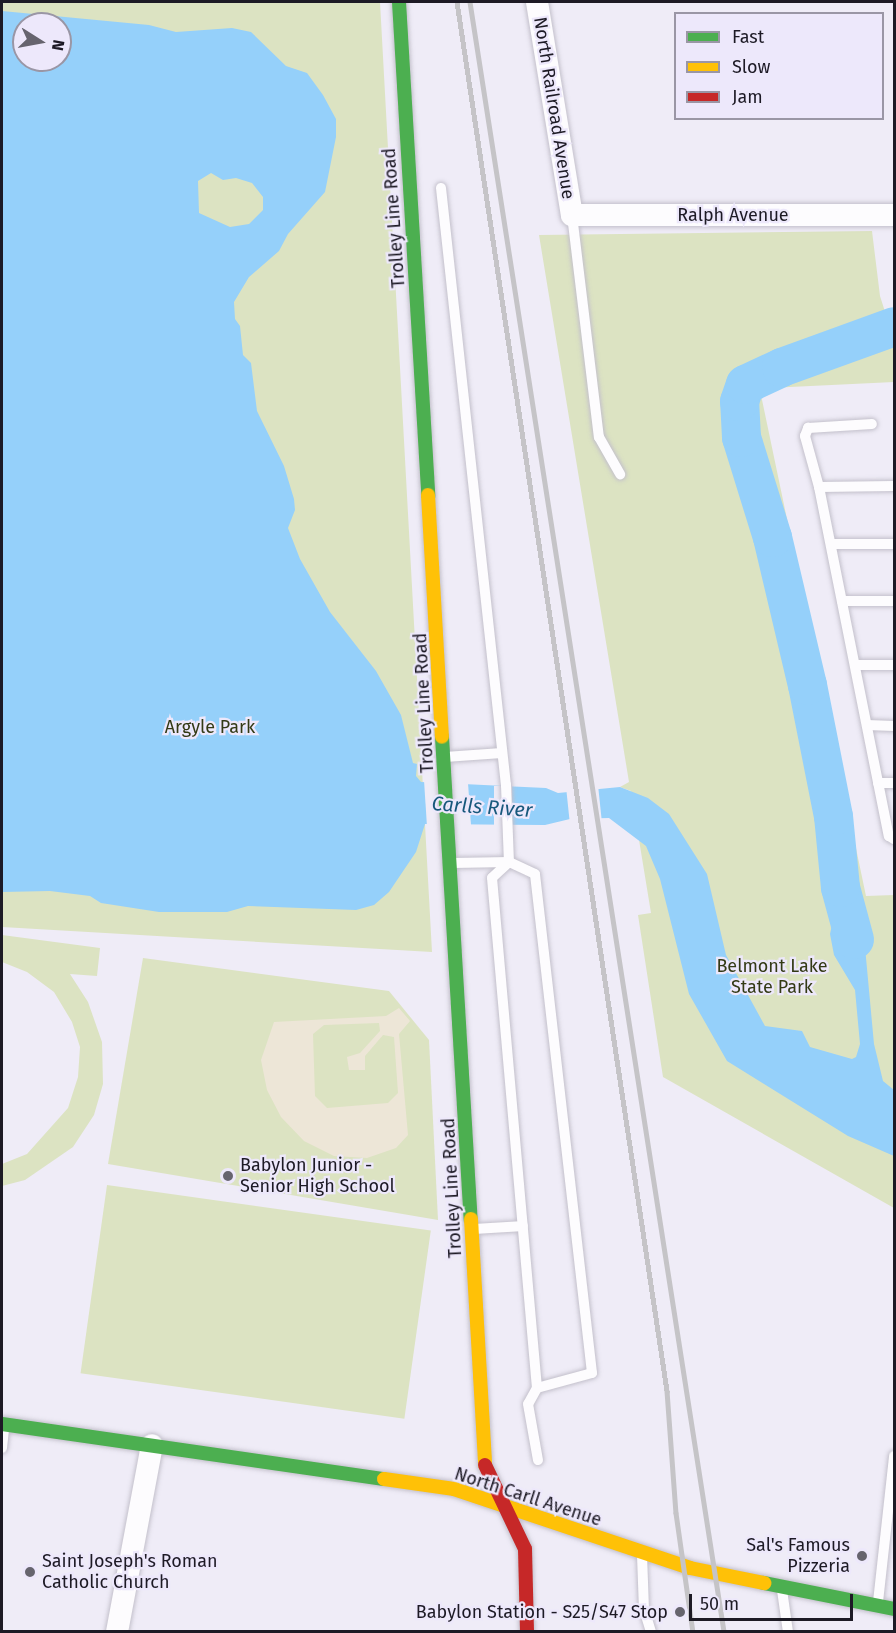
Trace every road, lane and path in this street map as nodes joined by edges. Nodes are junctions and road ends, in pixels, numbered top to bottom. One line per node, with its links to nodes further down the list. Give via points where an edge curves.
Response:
1 (399, 2): 19 (main road, Trolley Line Road)
2 (537, 2): 4 (street, North Railroad Avenue)
3 (441, 188): 18 (lane)
4 (572, 215): 5 (street, Ralph Avenue); 7 (lane, via 599,437)
5 (894, 215)
6 (872, 424): 9 (lane, via 808,428 805,436)
7 (620, 474)
8 (894, 486): 9 (lane)
9 (819, 488): 10 (lane)
10 (831, 544): 11 (lane); 12 (lane)
11 (894, 544)
12 (842, 601): 13 (lane); 14 (lane)
13 (894, 601)
14 (855, 665): 15 (lane); 16 (lane)
15 (894, 665)
16 (867, 725): 17 (lane); 20 (lane)
17 (894, 726)
18 (502, 753): 19 (lane); 23 (lane)
19 (445, 756): 24 (main road, Trolley Line Road)
20 (878, 783): 21 (lane); 22 (lane, via 889,836)
21 (894, 783)
22 (894, 839)
23 (509, 862): 24 (lane); 25 (lane, via 492,878); 27 (lane, via 535,874 592,1374)
24 (452, 863): 26 (main road, Trolley Line Road)
25 (523, 1226): 26 (lane); 27 (lane)
26 (472, 1230): 33 (main road, Trolley Line Road, via 485,1465)
27 (537, 1388): 32 (lane, via 528,1404)
28 (3, 1424): 29 (main road, North Carll Avenue); 30 (lane)
29 (152, 1445): 33 (main road, North Carll Avenue, via 454,1489); 38 (street)
30 (2, 1448)
31 (894, 1456): 36 (lane)
32 (538, 1460)
33 (506, 1506): 34 (main road, North Carll Avenue); 39 (main road, Trolley Line Road, via 525,1549)
34 (642, 1554): 35 (main road, North Carll Avenue); 40 (lane, via 644,1609)
35 (781, 1586): 36 (main road, North Carll Avenue); 41 (lane)
36 (878, 1606): 37 (main road, North Carll Avenue)
37 (894, 1609)
38 (117, 1632)
39 (527, 1632)
40 (651, 1632)
41 (788, 1632)

